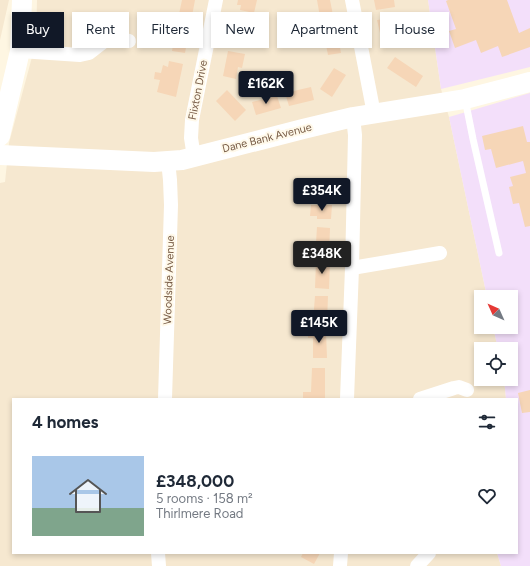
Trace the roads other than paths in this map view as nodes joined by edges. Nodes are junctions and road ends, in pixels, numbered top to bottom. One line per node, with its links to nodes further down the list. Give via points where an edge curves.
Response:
1 (22, 0): 5 (street)
2 (216, 0): 12 (street, Flixton Drive, via 192,120 190,138)
3 (352, 0): 8 (street)
4 (95, 48): 5 (street, via 80,55)
5 (20, 51): 10 (street)
6 (530, 82): 7 (street, Dane Bank Avenue)
7 (465, 99): 8 (street, Dane Bank Avenue); 15 (lane)
8 (374, 114): 9 (street, Dane Bank Avenue)
9 (354, 117): 12 (street, Dane Bank Avenue); 16 (street)
10 (0, 136)
11 (0, 155): 13 (street, Dane Bank Avenue)
12 (194, 157): 13 (street, Dane Bank Avenue)
13 (168, 161): 18 (street, Woodside Avenue, via 171,205)
14 (440, 253): 16 (street)
15 (499, 253)
16 (352, 268): 19 (street)
17 (467, 390): 20 (street, via 459,387)
18 (165, 398)
19 (347, 398)
20 (423, 398)
21 (158, 554): 24 (street)
22 (341, 554): 25 (street)
23 (428, 554): 26 (street)
24 (159, 566)
25 (340, 566)
26 (417, 566)

